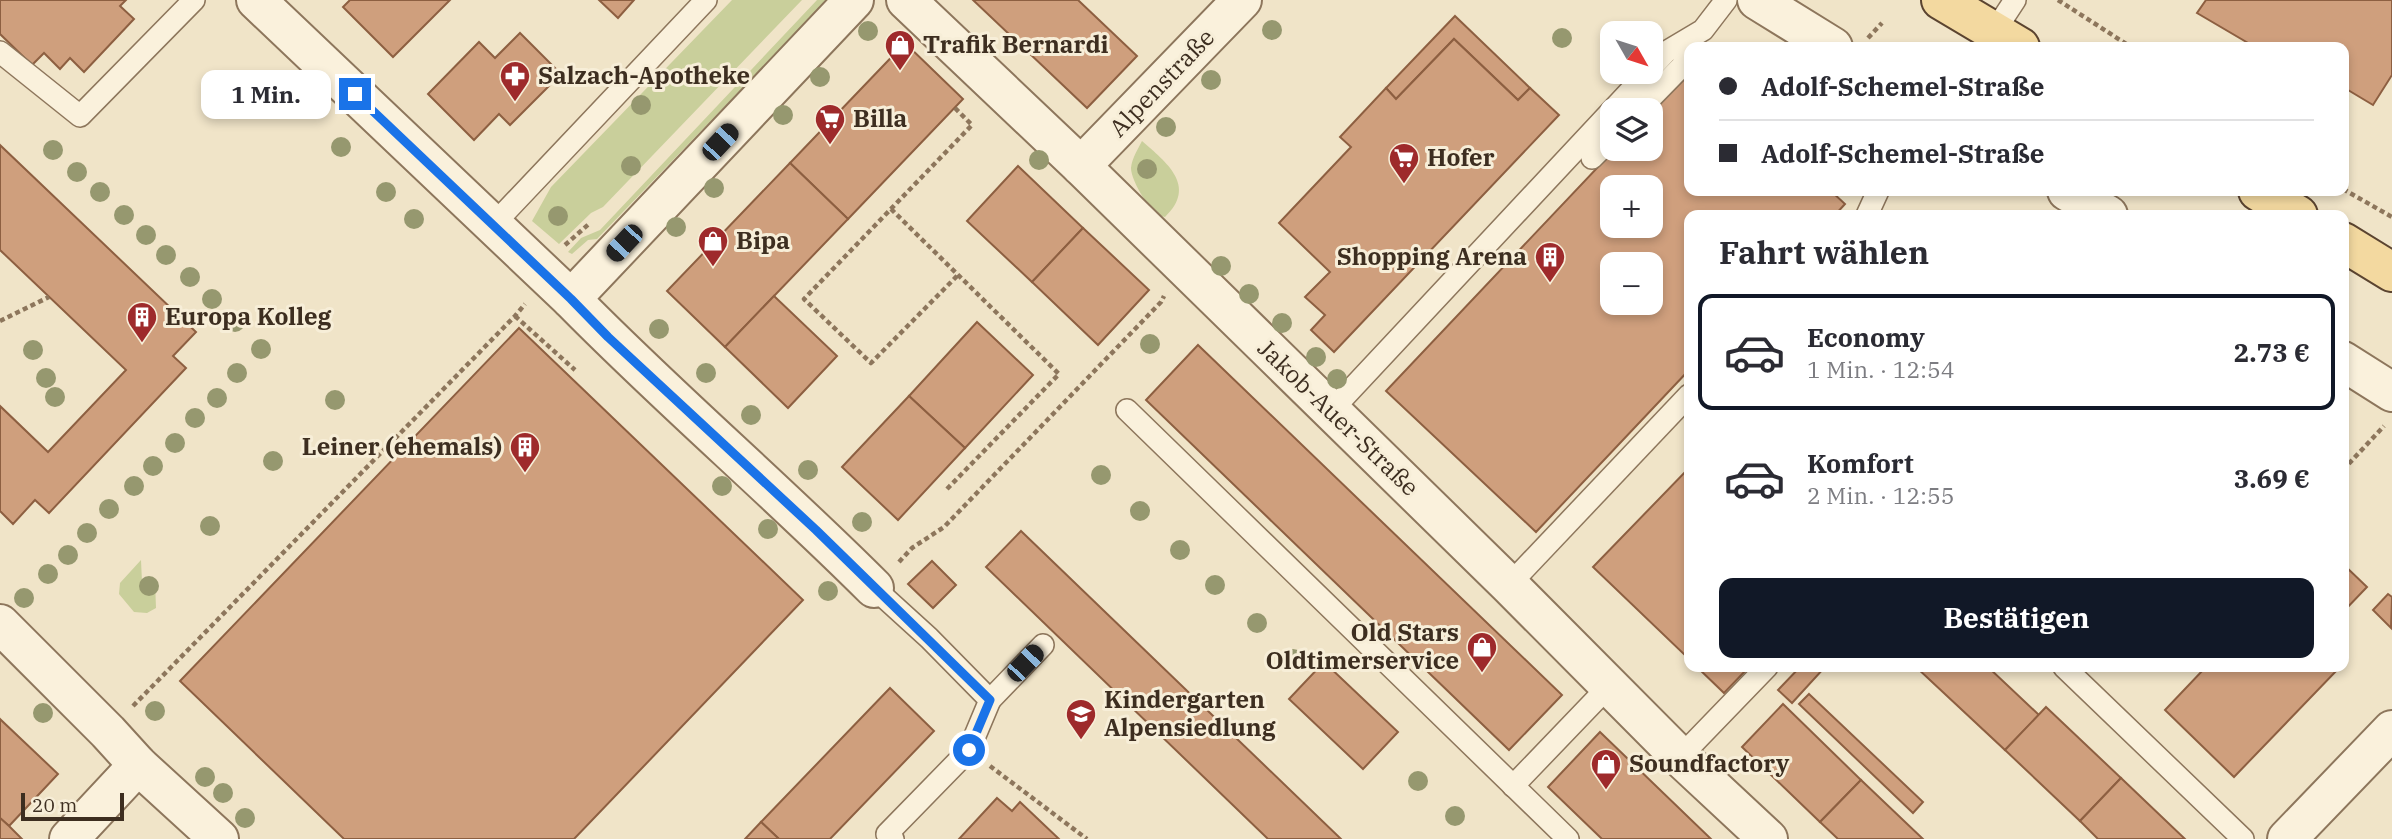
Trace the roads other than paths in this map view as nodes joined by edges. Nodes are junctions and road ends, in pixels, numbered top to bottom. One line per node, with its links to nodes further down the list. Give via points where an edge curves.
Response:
1 (194, 0): 15 (lane, via 79,116)
2 (257, 0): 27 (street)
3 (706, 0): 27 (lane)
4 (853, 0): 30 (street)
5 (905, 0): 22 (street, Jakob-Auer-Straße)
6 (1242, 0): 22 (street, Alpenstraße)
7 (1726, 0): 11 (lane)
8 (1757, 0): 13 (street)
9 (1941, 0): 12 (main road)
10 (2015, 0): 12 (lane)
11 (1698, 38)
12 (2007, 39)
13 (1848, 42)
14 (1684, 44): 16 (lane)
15 (0, 52)
16 (1663, 55)
17 (1684, 63): 19 (lane)
18 (1636, 84): 35 (lane)
19 (1651, 98)
20 (1600, 150): 21 (lane)
21 (1592, 158)
22 (1081, 166): 35 (street, Jakob-Auer-Straße)
23 (2076, 196): 25 (street)
24 (2266, 196): 26 (main road)
25 (2099, 210)
26 (2290, 210)
27 (493, 225): 30 (street)
28 (2349, 246): 29 (main road)
29 (2392, 272)
30 (559, 287): 37 (street)
31 (2349, 365): 32 (street)
32 (2392, 392)
33 (1684, 400): 36 (lane)
34 (1127, 410): 47 (lane)
35 (1330, 412): 36 (street, Jakob-Auer-Straße)
36 (1509, 585): 42 (street, Jakob-Auer-Straße)
37 (874, 588): 43 (lane)
38 (0, 624): 46 (street)
39 (1043, 645): 43 (lane)
40 (1762, 672): 45 (lane)
41 (2069, 672): 53 (lane)
42 (1609, 686): 45 (street, Jakob-Auer-Straße); 47 (lane)
43 (990, 700): 48 (lane, via 969,750)
44 (2392, 730): 54 (street)
45 (1680, 757): 52 (street, Jakob-Auer-Straße)
46 (138, 765): 49 (street); 50 (street)
47 (1513, 786): 51 (lane)
48 (887, 837)
49 (69, 839)
50 (219, 839)
51 (1567, 839)
52 (1768, 839)
53 (2242, 839)
54 (2287, 839)

